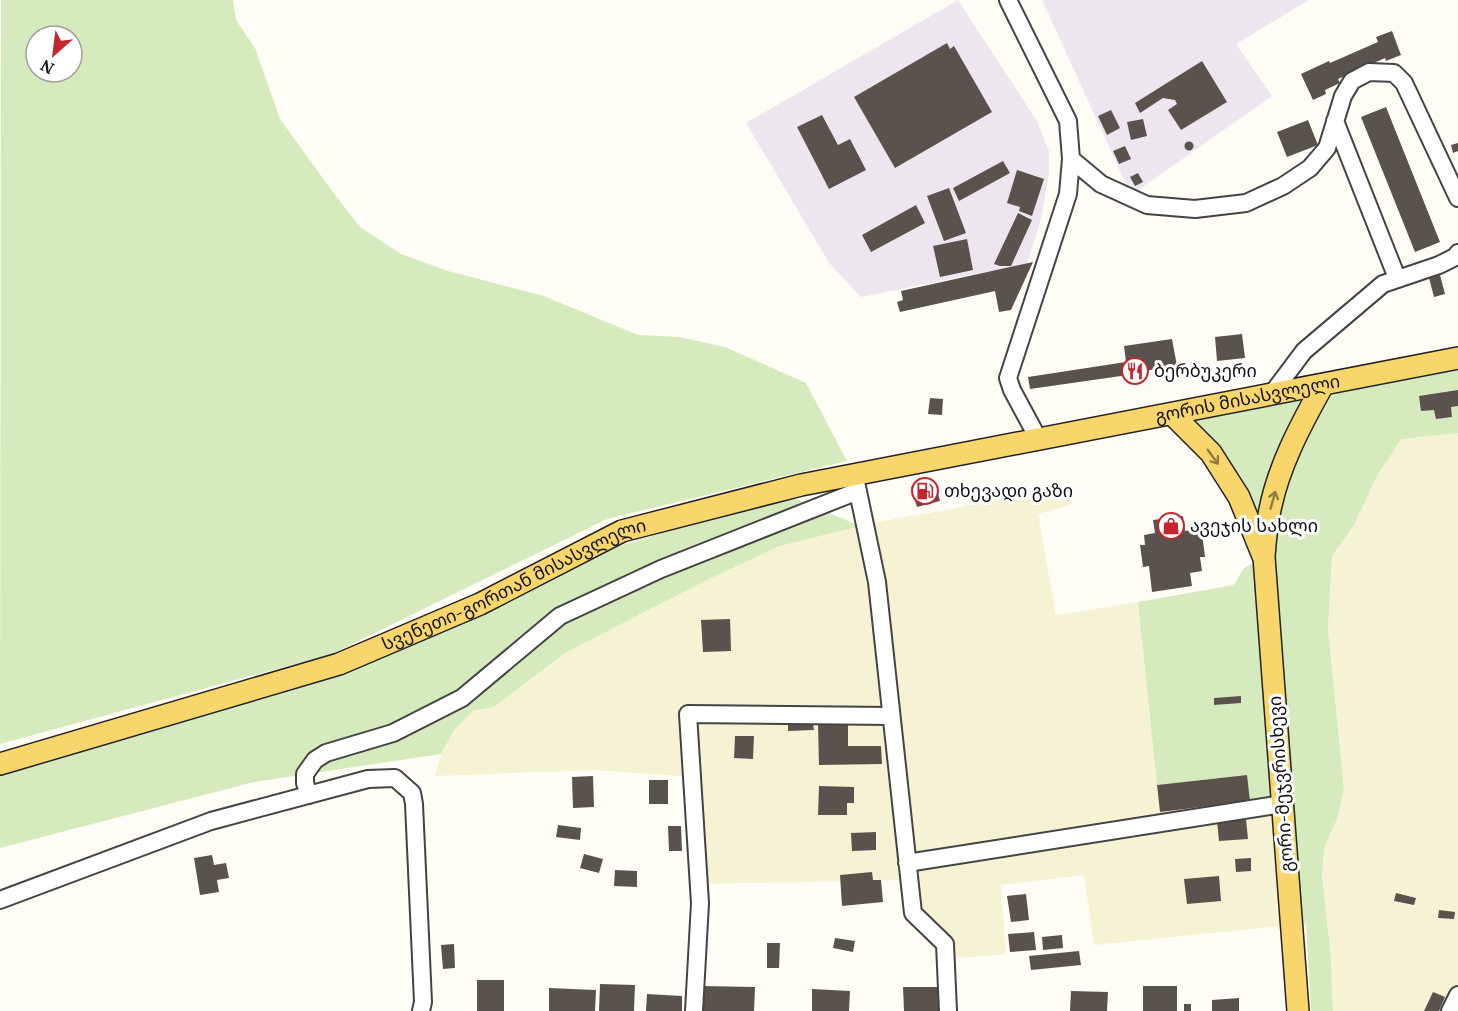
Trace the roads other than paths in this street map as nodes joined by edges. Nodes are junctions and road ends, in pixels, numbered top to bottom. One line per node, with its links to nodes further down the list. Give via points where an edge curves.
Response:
1 (1008, 0): 3 (street, via 1068,121)
2 (1335, 121): 3 (street, via 1327,148 1310,168 1246,203 1195,208 1147,205 1101,184); 4 (street, via 1352,81 1369,72 1394,74 1404,83); 6 (street)
3 (1071, 159): 11 (street, via 1068,194 1008,378)
4 (1458, 198)
5 (1458, 253): 6 (street, via 1439,265)
6 (1397, 278): 9 (street, via 1383,284 1304,351)
7 (1458, 358): 8 (main road, გორის მისასვლელი)
8 (1323, 385): 9 (main road, გორის მისასვლელი); 13 (main road, გორი-მეჯვრისხევი, one-way to 8, via 1269,514 1279,478 1295,435)
9 (1271, 395): 10 (main road, გორის მისასვლელი)
10 (1173, 415): 11 (main road, გორის მისასვლელი); 13 (main road, გორი-მეჯვრისხევი, one-way to 13, via 1211,453 1239,497)
11 (1039, 440): 12 (main road, სვენეთი-გორთან მისასვლელი)
12 (856, 483): 14 (street, via 877,582); 15 (main road, სვენეთი-გორთან მისასვლელი, via 801,485 622,531 480,604 339,664); 16 (street, via 560,616 462,698 393,733 326,753 315,760 305,774)
13 (1264, 557): 17 (main road, გორი-მეჯვრისხევი)
14 (891, 716): 18 (street); 22 (street, via 688,714 699,903)
15 (0, 764)
16 (309, 795): 19 (street, via 211,821); 21 (street, via 368,779 395,778 412,793)
17 (1282, 804): 18 (street); 24 (main road, გორი-მეჯვრისხევი)
18 (907, 863): 23 (street, via 913,913 945,944)
19 (0, 900)
20 (1458, 995): 25 (street)
21 (421, 1011)
22 (693, 1011)
23 (948, 1011)
24 (1298, 1011)
25 (1450, 1011)

